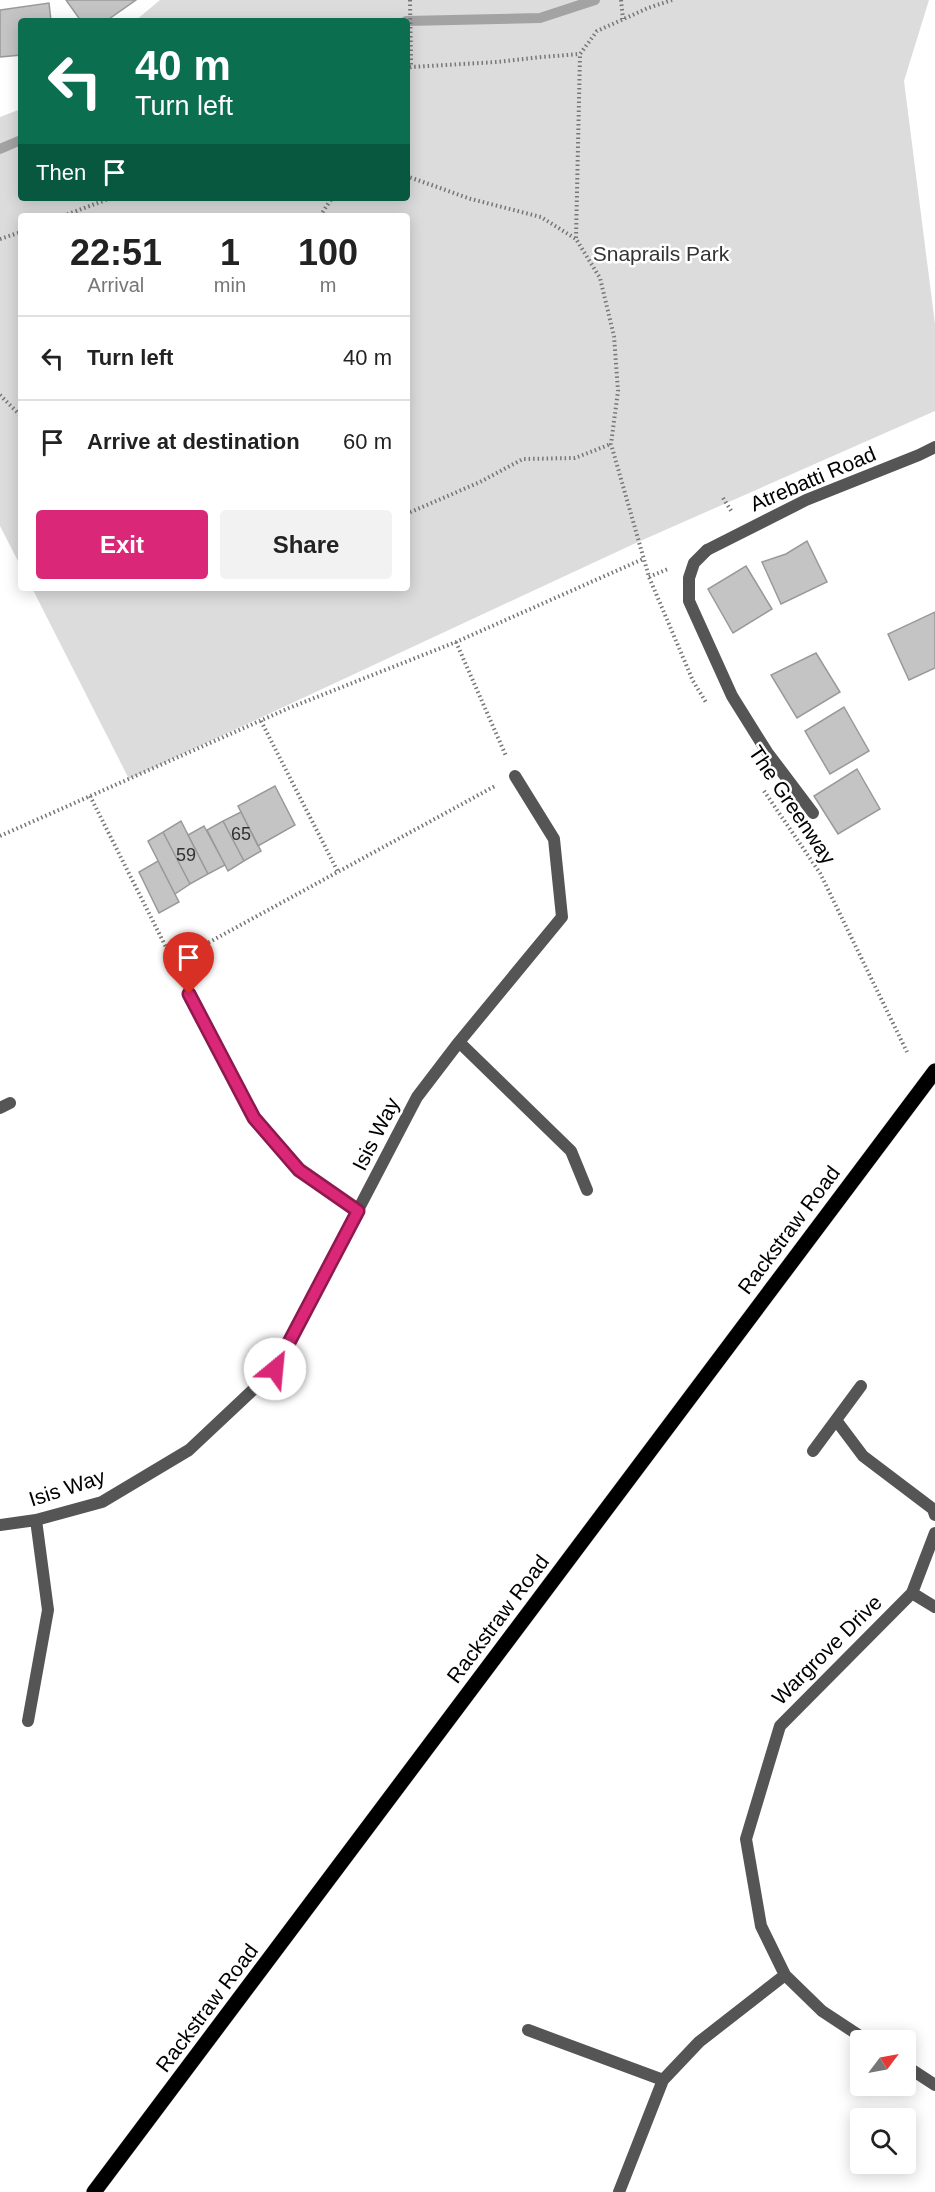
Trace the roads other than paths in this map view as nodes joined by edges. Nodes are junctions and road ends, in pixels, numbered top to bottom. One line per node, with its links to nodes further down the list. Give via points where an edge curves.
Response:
1 (935, 447): 3 (street, Atrebatti Road, via 806,500 707,550 694,563 689,578 689,601 732,696 767,752)
2 (515, 776): 5 (street, Isis Way, via 554,838 562,917)
3 (813, 813)
4 (189, 994): 8 (street, via 254,1118 299,1170)
5 (459, 1042): 7 (street, via 571,1151); 8 (street, Isis Way, via 417,1097)
6 (935, 1071): 25 (main road, Rackstraw Road)
7 (587, 1190)
8 (358, 1211): 13 (street, Isis Way, via 275,1369 189,1450 102,1502)
9 (861, 1386): 10 (street)
10 (836, 1420): 11 (street); 12 (street, via 863,1456 933,1509)
11 (813, 1451)
12 (935, 1515)
13 (36, 1520): 14 (street, Isis Way); 18 (street, via 48,1610)
14 (0, 1525)
15 (935, 1533): 16 (street, Wargrove Drive)
16 (912, 1593): 17 (street); 19 (street, Wargrove Drive, via 780,1726 746,1839 761,1926)
17 (935, 1607)
18 (28, 1721)
19 (785, 1975): 21 (street, Wargrove Drive, via 822,2011); 23 (street, via 699,2042)
20 (528, 2030): 23 (street)
21 (851, 2030)
22 (916, 2073): 24 (street)
23 (663, 2080): 26 (street)
24 (935, 2085)
25 (94, 2192)
26 (620, 2192)

